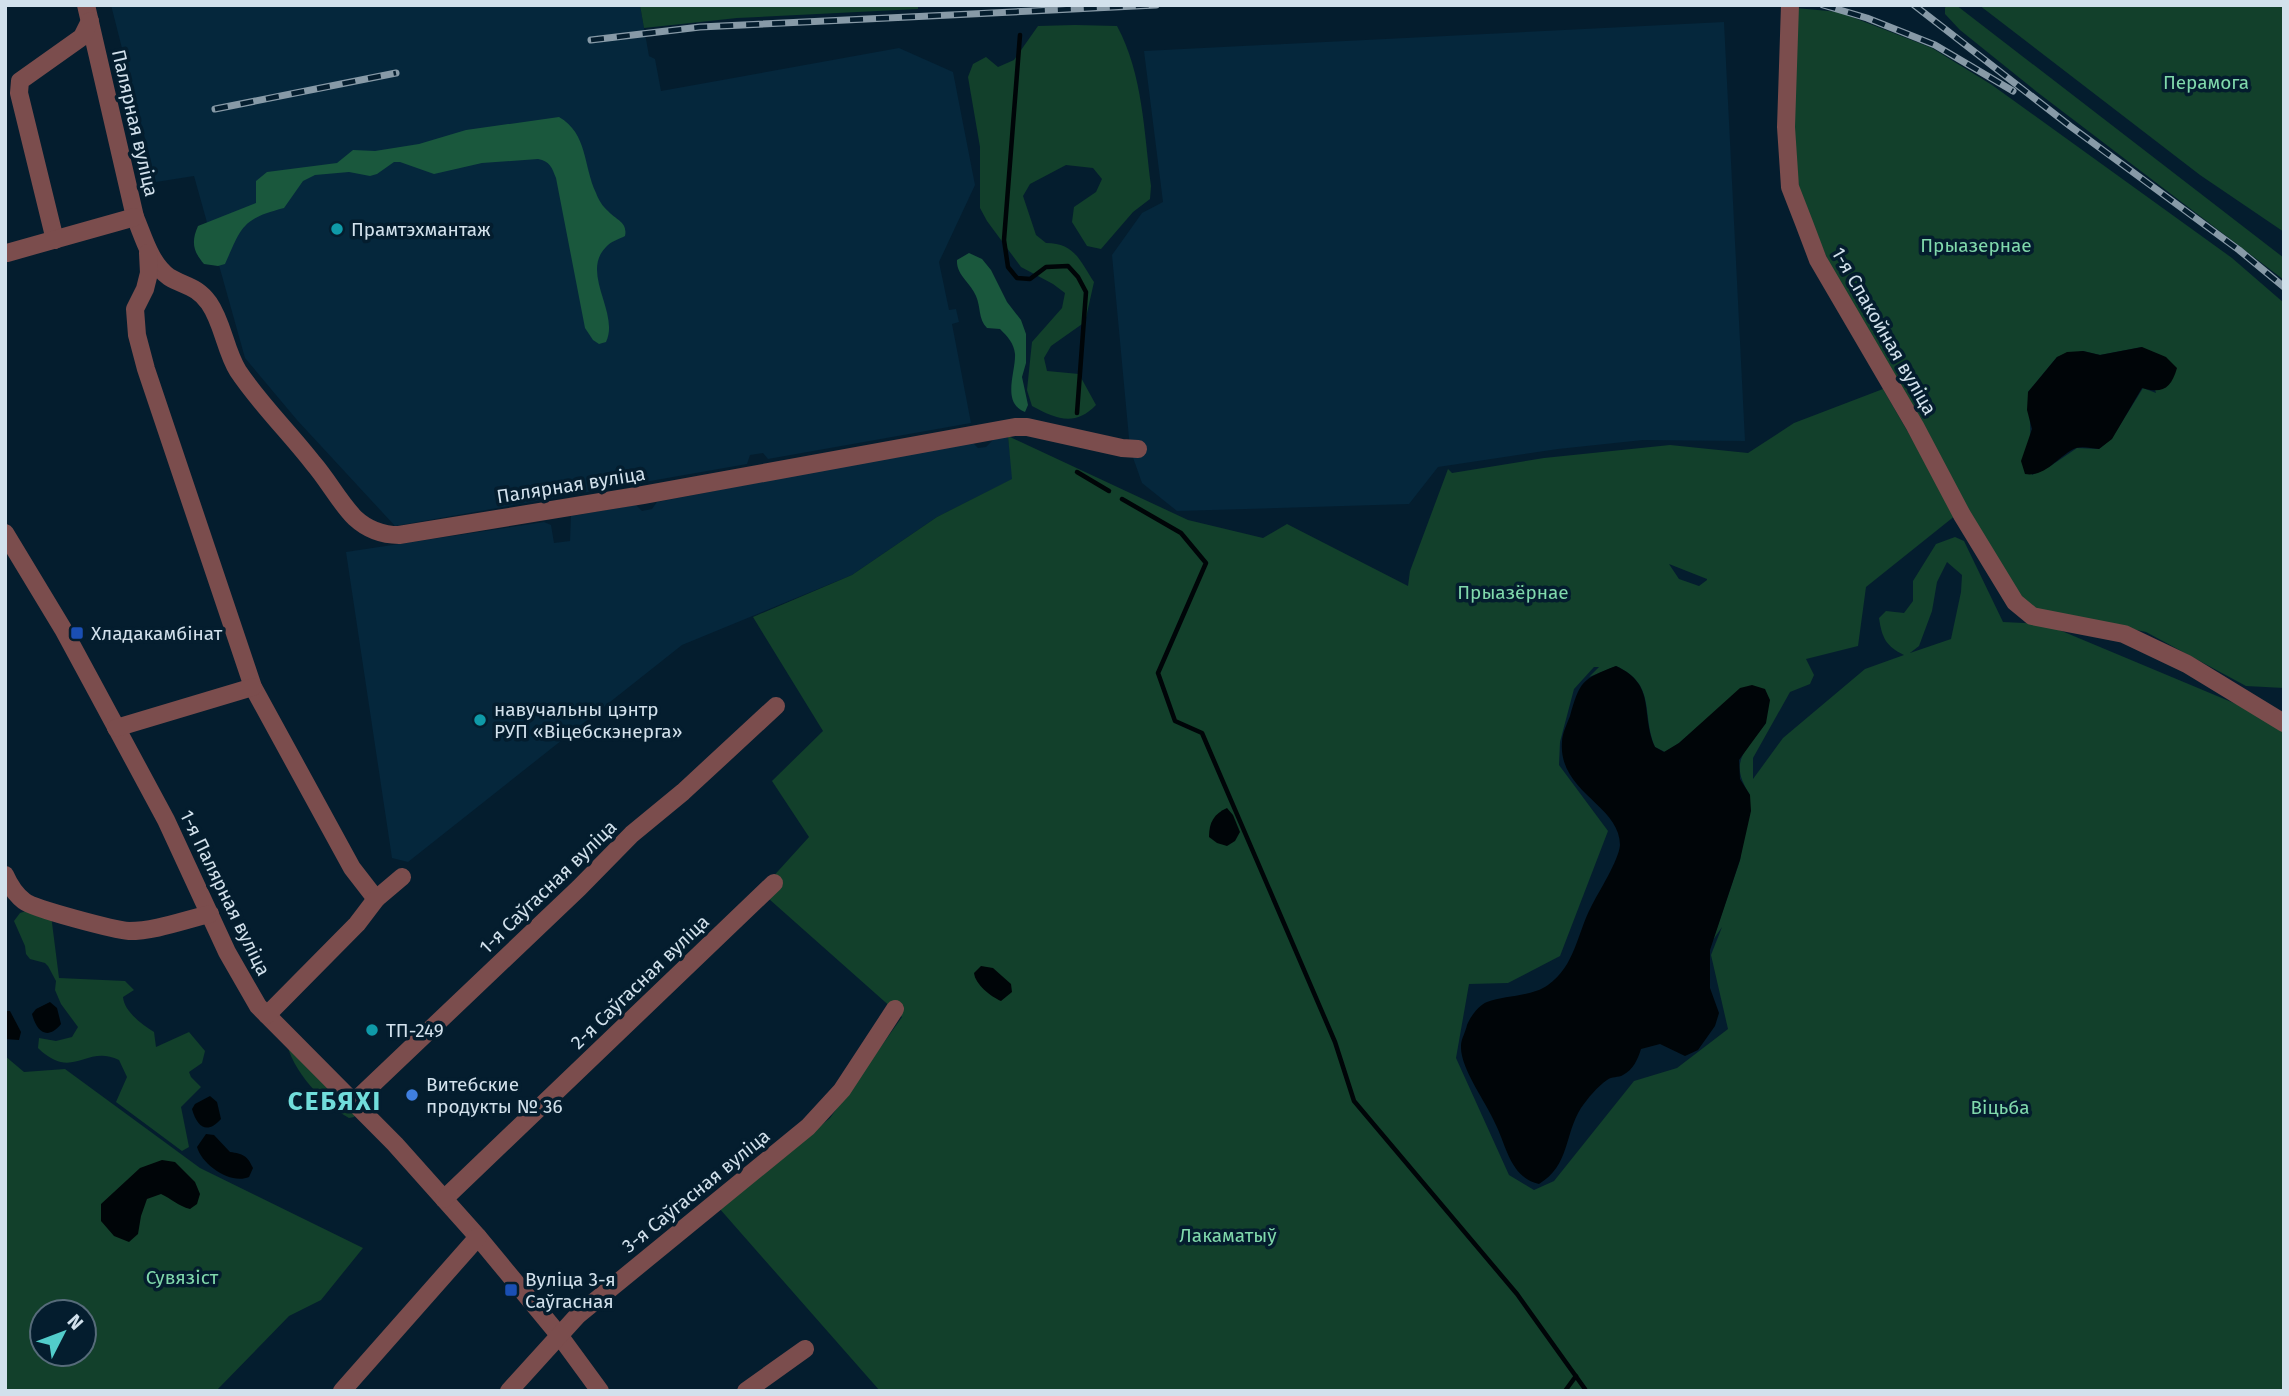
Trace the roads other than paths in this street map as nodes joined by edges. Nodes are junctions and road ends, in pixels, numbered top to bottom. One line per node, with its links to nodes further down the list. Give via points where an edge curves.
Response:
1 (1790, 5): 11 (street, 1-я Спакойная вуліца, via 1786,127 1790,187 1818,260 2015,602 2032,616 2124,634 2187,664)
2 (88, 13): 3 (street, Палярная вуліца); 4 (street, via 82,37 20,82)
3 (135, 217): 4 (street); 5 (street, Палярная вуліца)
4 (55, 240): 6 (street)
5 (148, 249): 7 (street, Палярная вуліца, via 160,269 207,300 239,372 356,519 388,535 643,495 1015,427); 9 (street, Палярная вуліца, via 149,273 135,309 137,335)
6 (7, 253)
7 (1138, 449)
8 (5, 533): 12 (street, 1-я Палярная вуліца)
9 (253, 687): 12 (street); 16 (street, Палярная вуліца, via 352,868)
10 (776, 706): 20 (street, 1-я Саўгасная вуліца, via 632,834)
11 (2284, 723)
12 (116, 728): 17 (street, 1-я Палярная вуліца)
13 (5, 875): 17 (street, via 25,902 128,931)
14 (402, 877): 16 (street)
15 (774, 883): 21 (street, 2-я Саўгасная вуліца)
16 (376, 899): 19 (street)
17 (210, 914): 19 (street, 1-я Палярная вуліца, via 249,991)
18 (895, 1009): 23 (street, 3-я Саўгасная вуліца, via 842,1090 808,1127)
19 (267, 1015): 20 (street, 1-я Палярная вуліца)
20 (354, 1102): 21 (street, 1-я Палярная вуліца)
21 (444, 1199): 22 (street, 1-я Палярная вуліца)
22 (478, 1237): 23 (street, 1-я Палярная вуліца); 25 (street)
23 (559, 1335): 26 (street, 3-я Саўгасная вуліца); 27 (street, 1-я Палярная вуліца)
24 (805, 1349): 28 (street)
25 (342, 1391)
26 (509, 1391)
27 (600, 1391)
28 (746, 1391)

